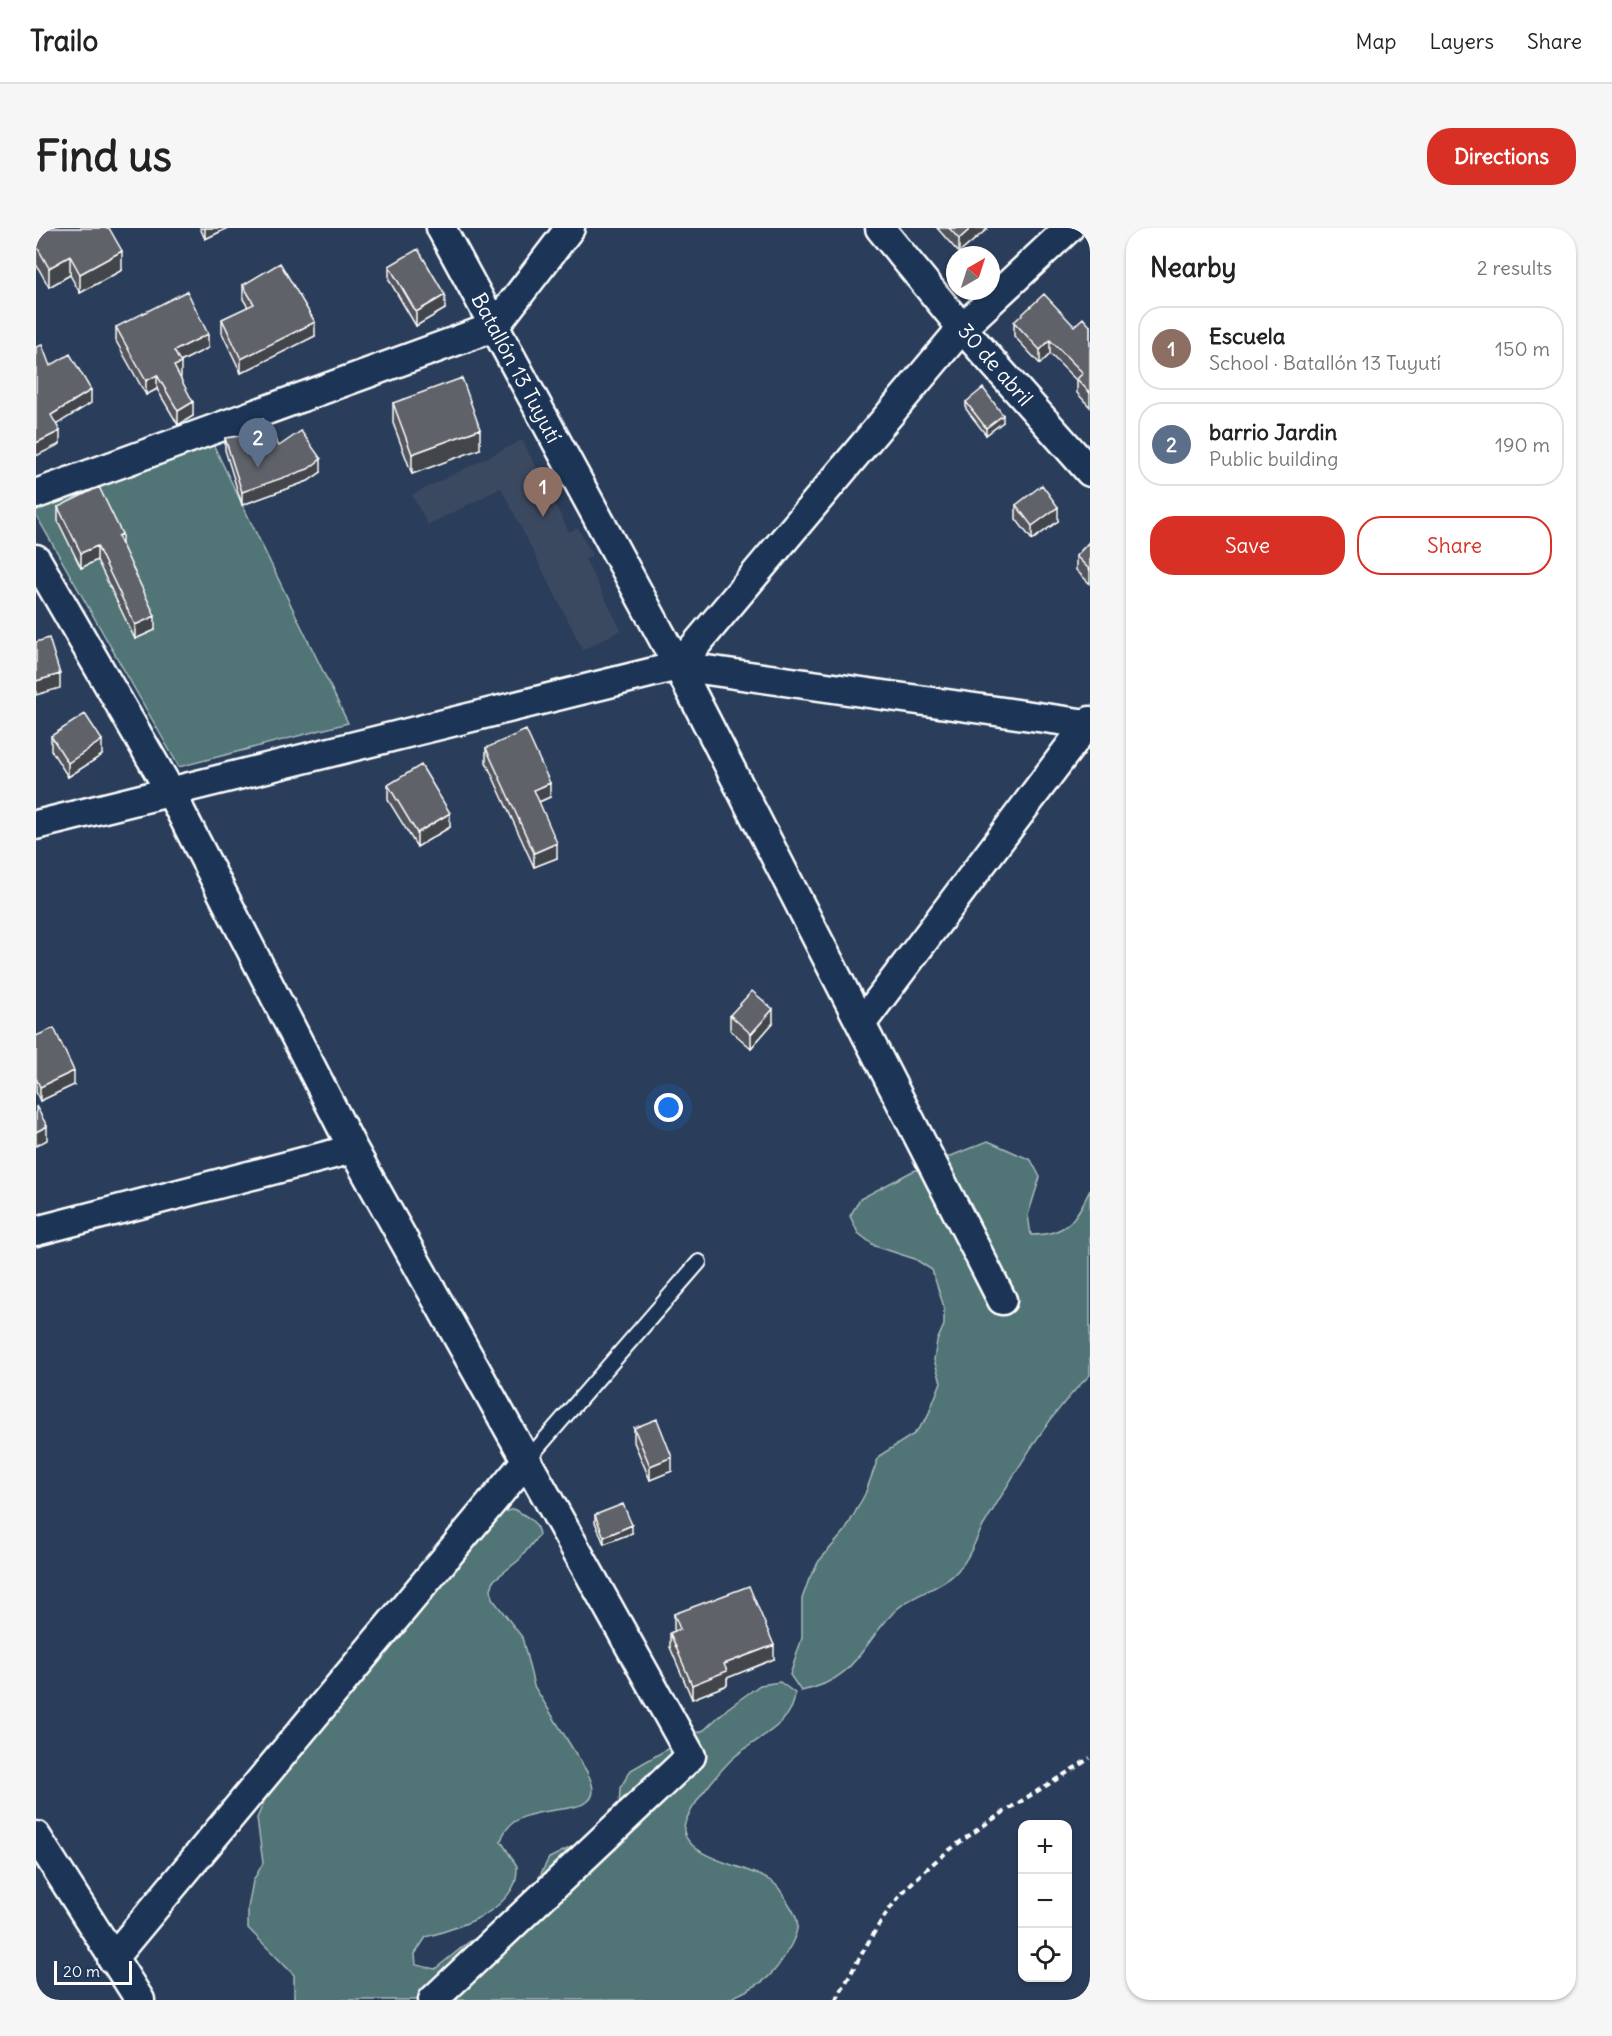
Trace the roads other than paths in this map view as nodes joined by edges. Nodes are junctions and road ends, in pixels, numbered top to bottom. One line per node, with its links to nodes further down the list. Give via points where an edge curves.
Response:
1 (441, 228): 5 (street, Batallón 13 Tuyutí)
2 (570, 228): 5 (street)
3 (880, 228): 6 (street, 30 de abril)
4 (1069, 228): 6 (street)
5 (494, 327): 8 (street); 10 (street, Batallón 13 Tuyutí)
6 (962, 328): 7 (street, 30 de abril); 10 (street)
7 (1090, 472)
8 (36, 494)
9 (36, 559): 12 (street)
10 (678, 666): 11 (street); 12 (street); 14 (street, Batallón 13 Tuyutí)
11 (1089, 723): 14 (street)
12 (170, 791): 13 (street); 15 (street)
13 (36, 825)
14 (861, 1024): 18 (street, Batallón 13 Tuyutí)
15 (353, 1149): 16 (street); 19 (street)
16 (36, 1231)
17 (699, 1263): 19 (lane)
18 (1002, 1299)
19 (527, 1460): 21 (street); 23 (street, via 691,1756)
20 (36, 1836): 21 (street)
21 (112, 1959): 22 (street)
22 (140, 2000)
23 (433, 2000)

